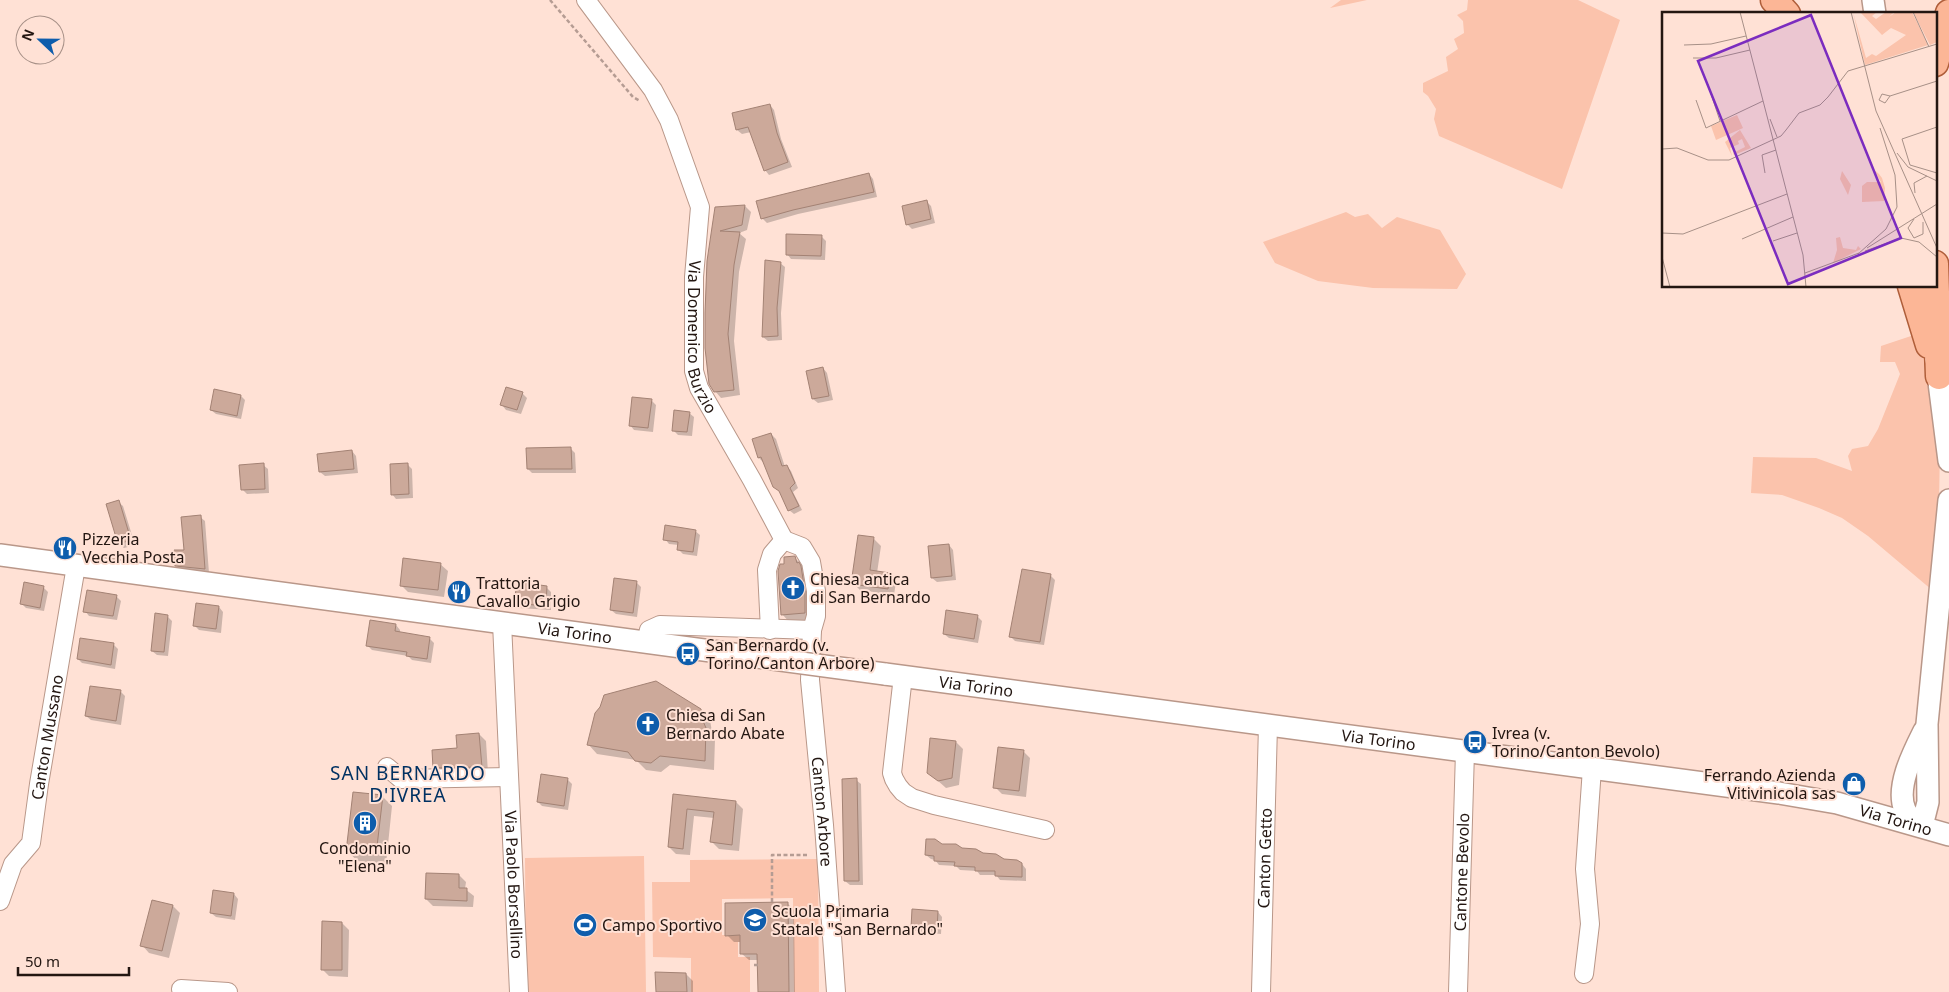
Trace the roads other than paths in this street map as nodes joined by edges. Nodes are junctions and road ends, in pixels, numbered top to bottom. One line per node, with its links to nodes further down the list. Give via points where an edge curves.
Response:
1 (586, 0): 12 (street, Via Domenico Burzio, via 653,90 670,120 700,207 694,277 694,370 699,388)
2 (1774, 0): 3 (main road)
3 (1785, 12)
4 (1949, 14): 5 (main road)
5 (1936, 60)
6 (1912, 288): 9 (main road)
7 (1923, 288): 9 (street)
8 (1936, 288): 9 (main road)
9 (1939, 376): 10 (street)
10 (1949, 461)
11 (1949, 500): 20 (street)
12 (784, 540): 16 (street, via 772,554 767,570); 17 (street, Canton Arbore, via 802,547 811,562 816,591 816,616)
13 (0, 555): 14 (street, Via Torino)
14 (76, 566): 15 (street, Via Torino); 31 (street, Canton Mussano, via 32,843 13,864)
15 (502, 623): 18 (street, Via Torino); 26 (street, Via Paolo Borsellino)
16 (770, 630): 17 (street); 18 (street, via 660,625 649,630)
17 (812, 630): 36 (street, Canton Arbore, via 810,680)
18 (646, 642): 19 (street, Via Torino, bridge)
19 (894, 675): 21 (street, Via Torino); 29 (street, via 892,773 903,792 934,805)
20 (1927, 724): 25 (street); 28 (street, via 1928,794)
21 (1268, 725): 22 (street, Via Torino); 37 (street, Canton Getto)
22 (1465, 751): 24 (street, Via Torino); 38 (street, Cantone Bevolo)
23 (387, 767): 26 (street, via 401,779)
24 (1592, 768): 27 (street, Via Torino, via 1779,793); 32 (street, via 1585,869 1590,924)
25 (1907, 768): 27 (street, via 1893,793); 28 (street, via 1902,800 1905,811)
26 (509, 777): 35 (street, Via Paolo Borsellino)
27 (1870, 811): 28 (street, Via Torino)
28 (1922, 826): 30 (street, Via Torino)
29 (1045, 830)
30 (1949, 836)
31 (0, 902)
32 (1584, 974)
33 (181, 989): 34 (street)
34 (228, 992)
35 (519, 992)
36 (836, 992)
37 (1261, 992)
38 (1458, 992)

